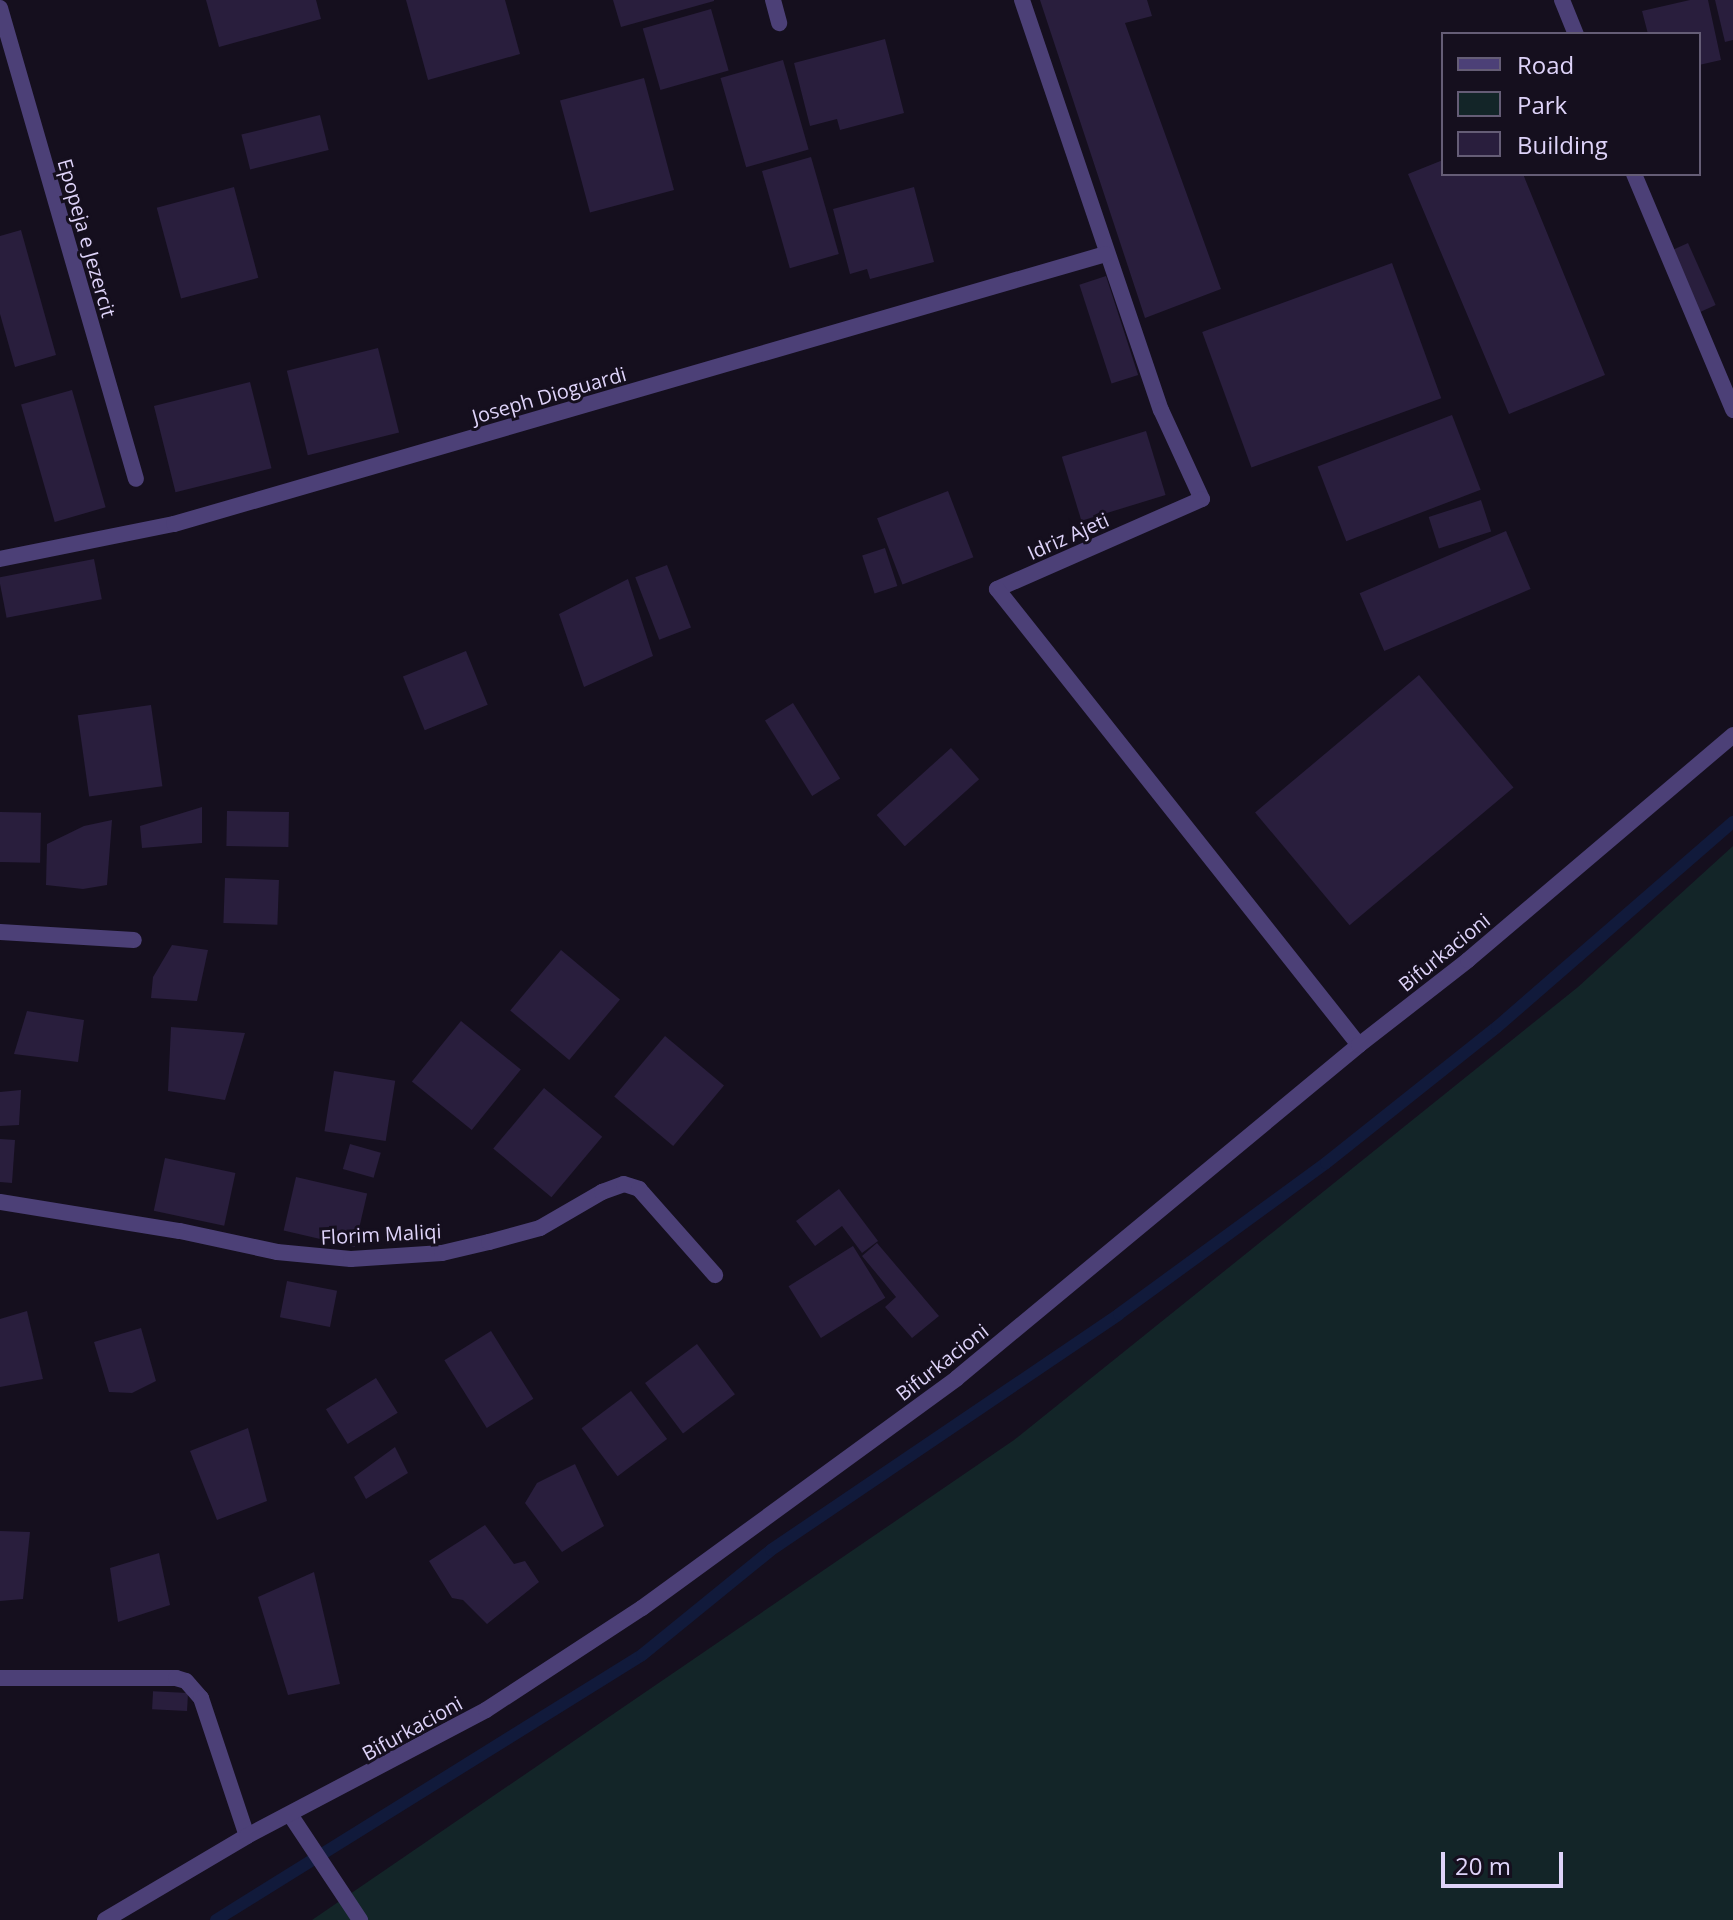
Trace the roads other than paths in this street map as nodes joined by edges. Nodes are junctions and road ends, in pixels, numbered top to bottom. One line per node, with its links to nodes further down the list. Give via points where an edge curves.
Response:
1 (773, 0): 5 (street)
2 (1022, 0): 8 (street, Idriz Ajeti)
3 (1562, 0): 6 (street)
4 (0, 8): 10 (street, Epopeja e Jezercit)
5 (779, 23)
6 (1575, 32)
7 (1635, 176): 9 (street)
8 (1106, 254): 11 (street, Joseph Dioguardi, via 174,524); 15 (street, Idriz Ajeti, via 1161,410 1202,499 997,589)
9 (1733, 410)
10 (136, 479)
11 (0, 559)
12 (1733, 735): 15 (street, Bifurkacioni, via 1468,960)
13 (0, 932): 14 (street)
14 (134, 940)
15 (1359, 1045): 19 (street, Bifurkacioni, via 957,1378 642,1608 486,1710)
16 (0, 1202): 17 (street, Florim Maliqi, via 277,1252 351,1259 442,1253 540,1228 624,1184 639,1189)
17 (715, 1275)
18 (0, 1678): 20 (street, via 186,1681 201,1698)
19 (291, 1816): 20 (street, Bifurkacioni); 22 (street)
20 (247, 1836): 21 (street, Bifurkacioni)
21 (105, 1920)
22 (360, 1920)

